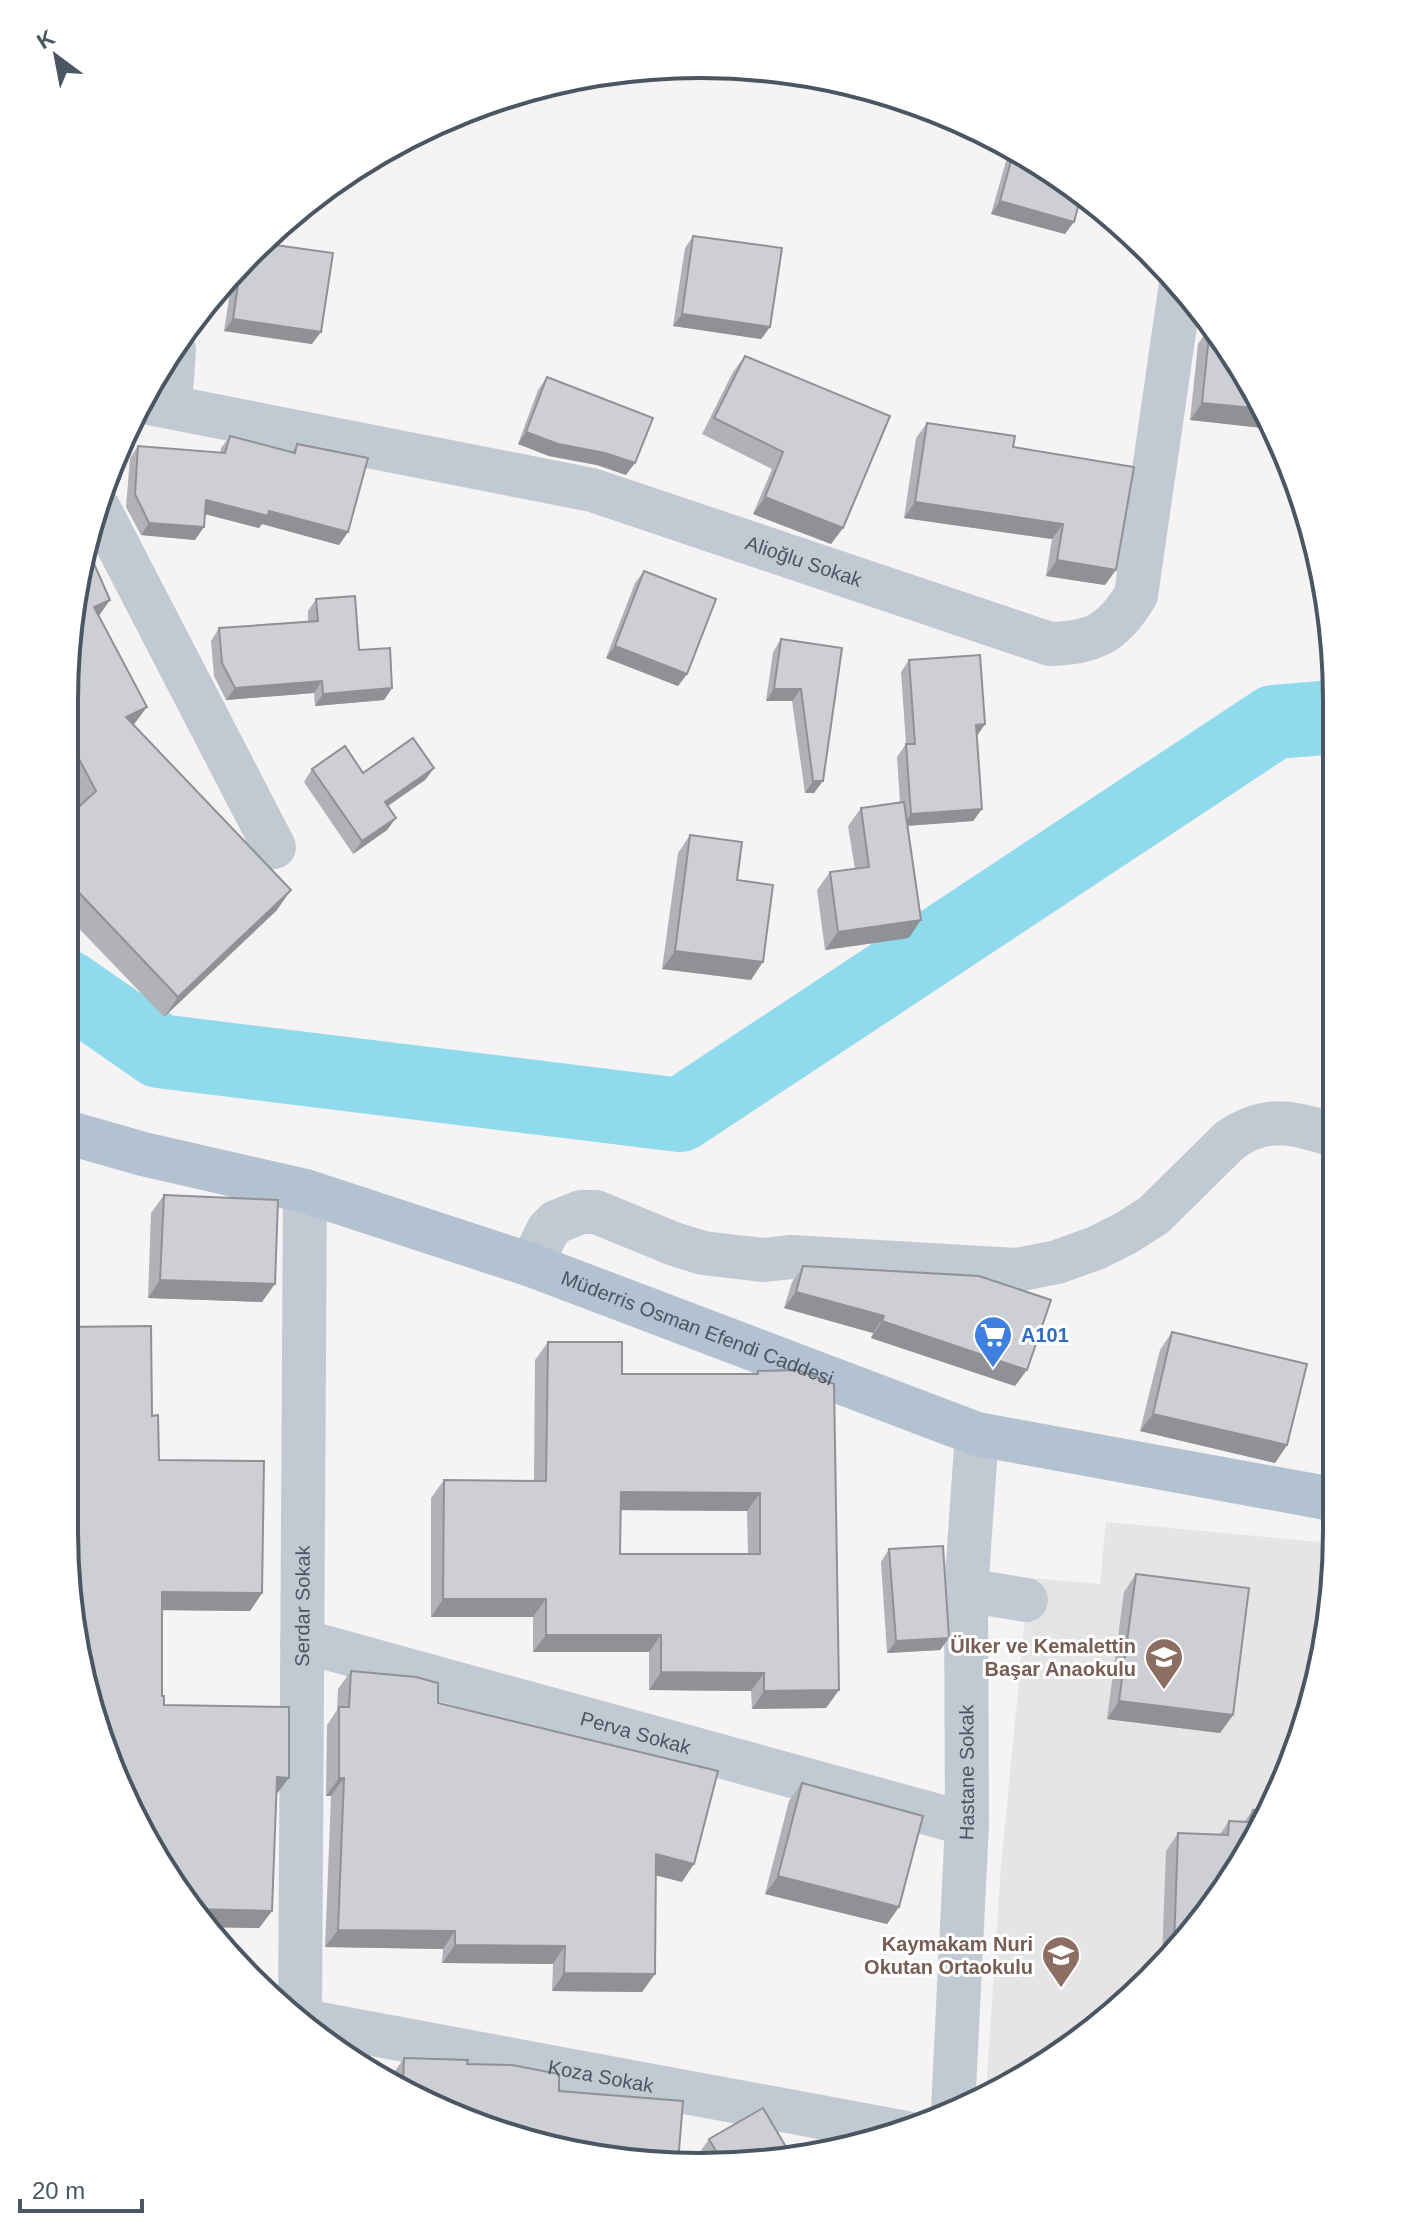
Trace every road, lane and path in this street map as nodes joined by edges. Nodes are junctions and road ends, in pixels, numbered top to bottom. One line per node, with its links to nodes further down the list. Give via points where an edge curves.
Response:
1 (1178, 302): 2 (street, Alioğlu Sokak, via 1136,595 1122,618 1102,635 1077,643 1050,644 592,490)
2 (157, 404)
3 (105, 520): 4 (street)
4 (274, 847)
5 (1323, 1132): 8 (street, via 1276,1122 1245,1131 1154,1215 1126,1233 1057,1262 1017,1270 733,1258 674,1244 596,1212 556,1222)
6 (78, 1135): 7 (main road, Müderris Osman Efendi Caddesi)
7 (305, 1191): 8 (main road, Müderris Osman Efendi Caddesi); 13 (street, Serdar Sokak)
8 (531, 1265): 9 (main road, Müderris Osman Efendi Caddesi)
9 (977, 1434): 10 (main road, Müderris Osman Efendi Caddesi); 11 (street, Hastane Sokak)
10 (1323, 1497)
11 (966, 1590): 12 (street); 14 (street, Hastane Sokak)
12 (1026, 1600)
13 (302, 1641): 14 (street, Perva Sokak); 15 (street, Serdar Sokak)
14 (978, 1850): 17 (street, Hastane Sokak)
15 (299, 2006)
16 (323, 2024): 18 (street, Koza Sokak)
17 (954, 2099)
18 (877, 2128)

